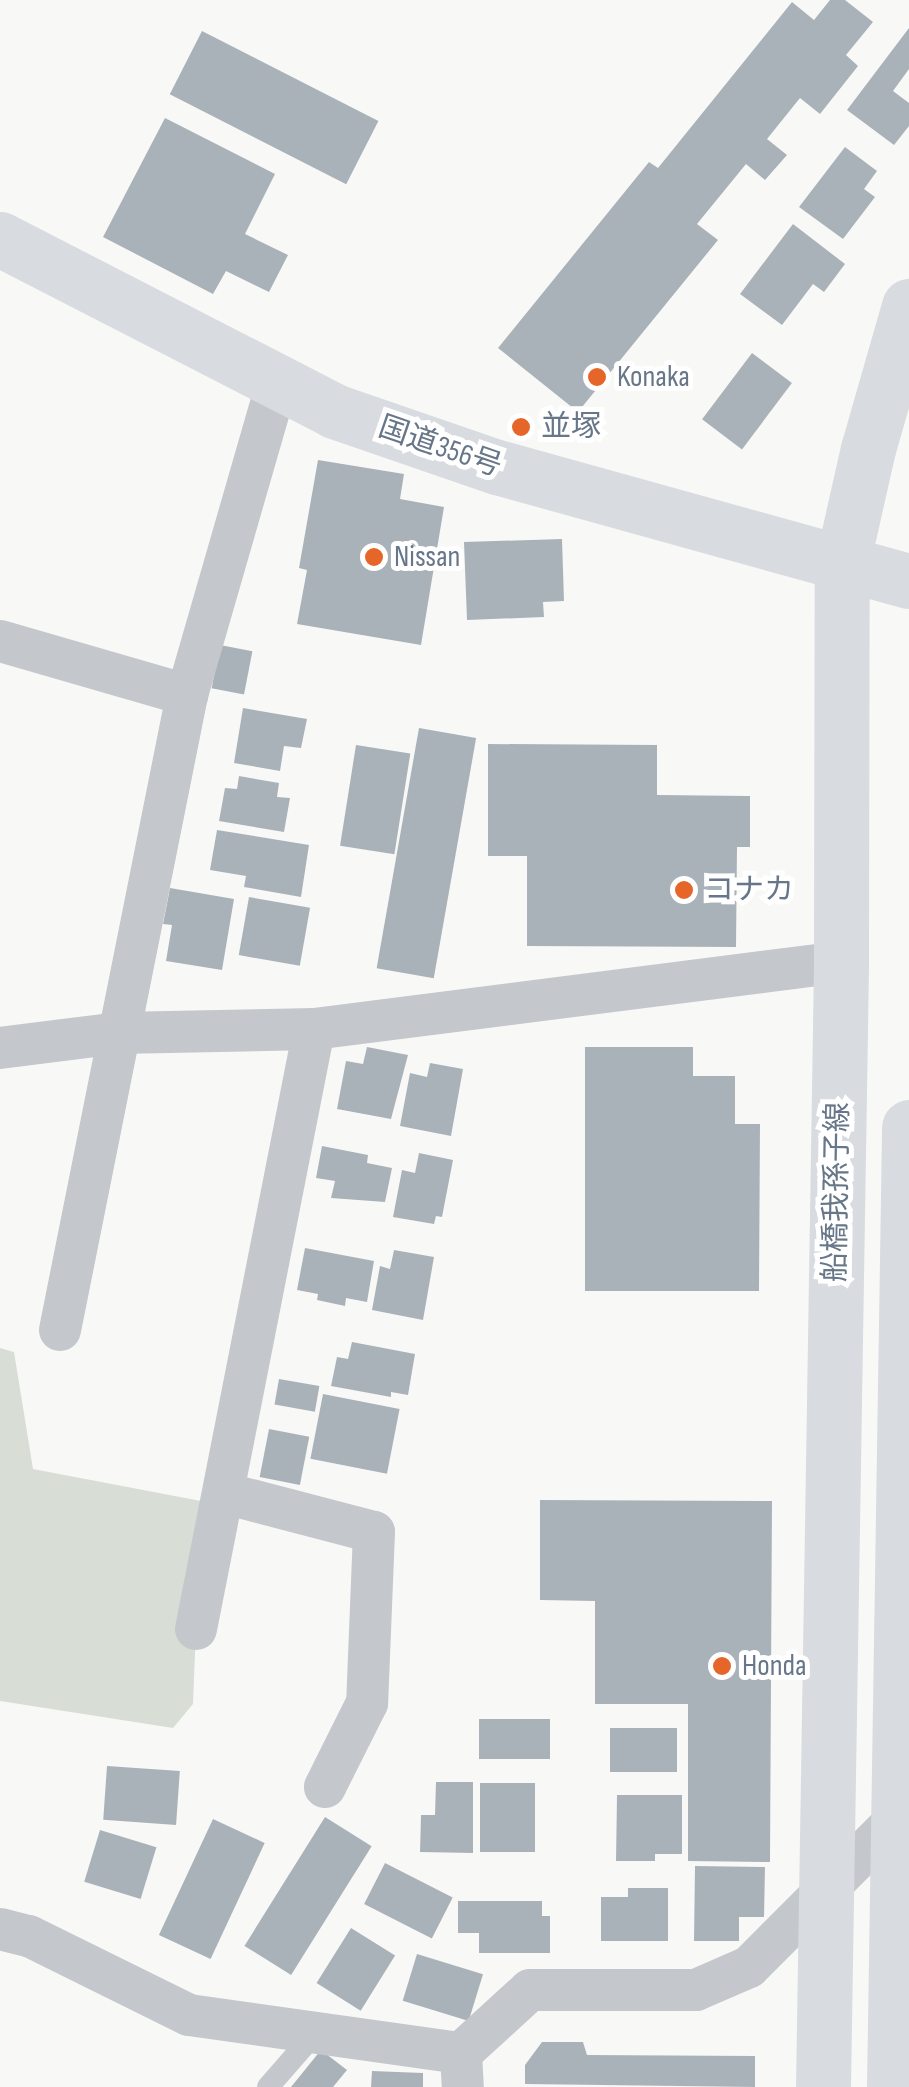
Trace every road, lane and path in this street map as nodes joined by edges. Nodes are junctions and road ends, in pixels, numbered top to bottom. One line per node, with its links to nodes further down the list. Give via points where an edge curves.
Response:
1 (0, 239): 3 (main road, 国道356号)
2 (909, 306): 4 (main road, 船橋我孫子線)
3 (277, 384): 4 (main road, 国道356号, via 334,411 498,467); 7 (street)
4 (842, 564): 5 (main road, 国道356号); 8 (main road, 船橋我孫子線)
5 (909, 581)
6 (0, 642): 7 (street)
7 (187, 695): 10 (street)
8 (841, 962): 9 (street); 19 (main road, 船橋我孫子線)
9 (314, 1029): 10 (street); 15 (street)
10 (119, 1033): 11 (street); 14 (street)
11 (0, 1048)
12 (909, 1127): 13 (main road)
13 (908, 1169): 18 (main road)
14 (60, 1330)
15 (224, 1493): 16 (street); 17 (street, via 374,1532 366,1704)
16 (196, 1629)
17 (325, 1788)
18 (897, 1820): 19 (street); 25 (main road)
19 (826, 1890): 22 (street, via 749,1967 696,1990 530,1990); 24 (main road, 船橋我孫子線)
20 (0, 1930): 21 (street, via 29,1936 189,2015)
21 (316, 2032): 22 (street); 23 (lane)
22 (462, 2070)
23 (268, 2087)
24 (823, 2087)
25 (894, 2087)

